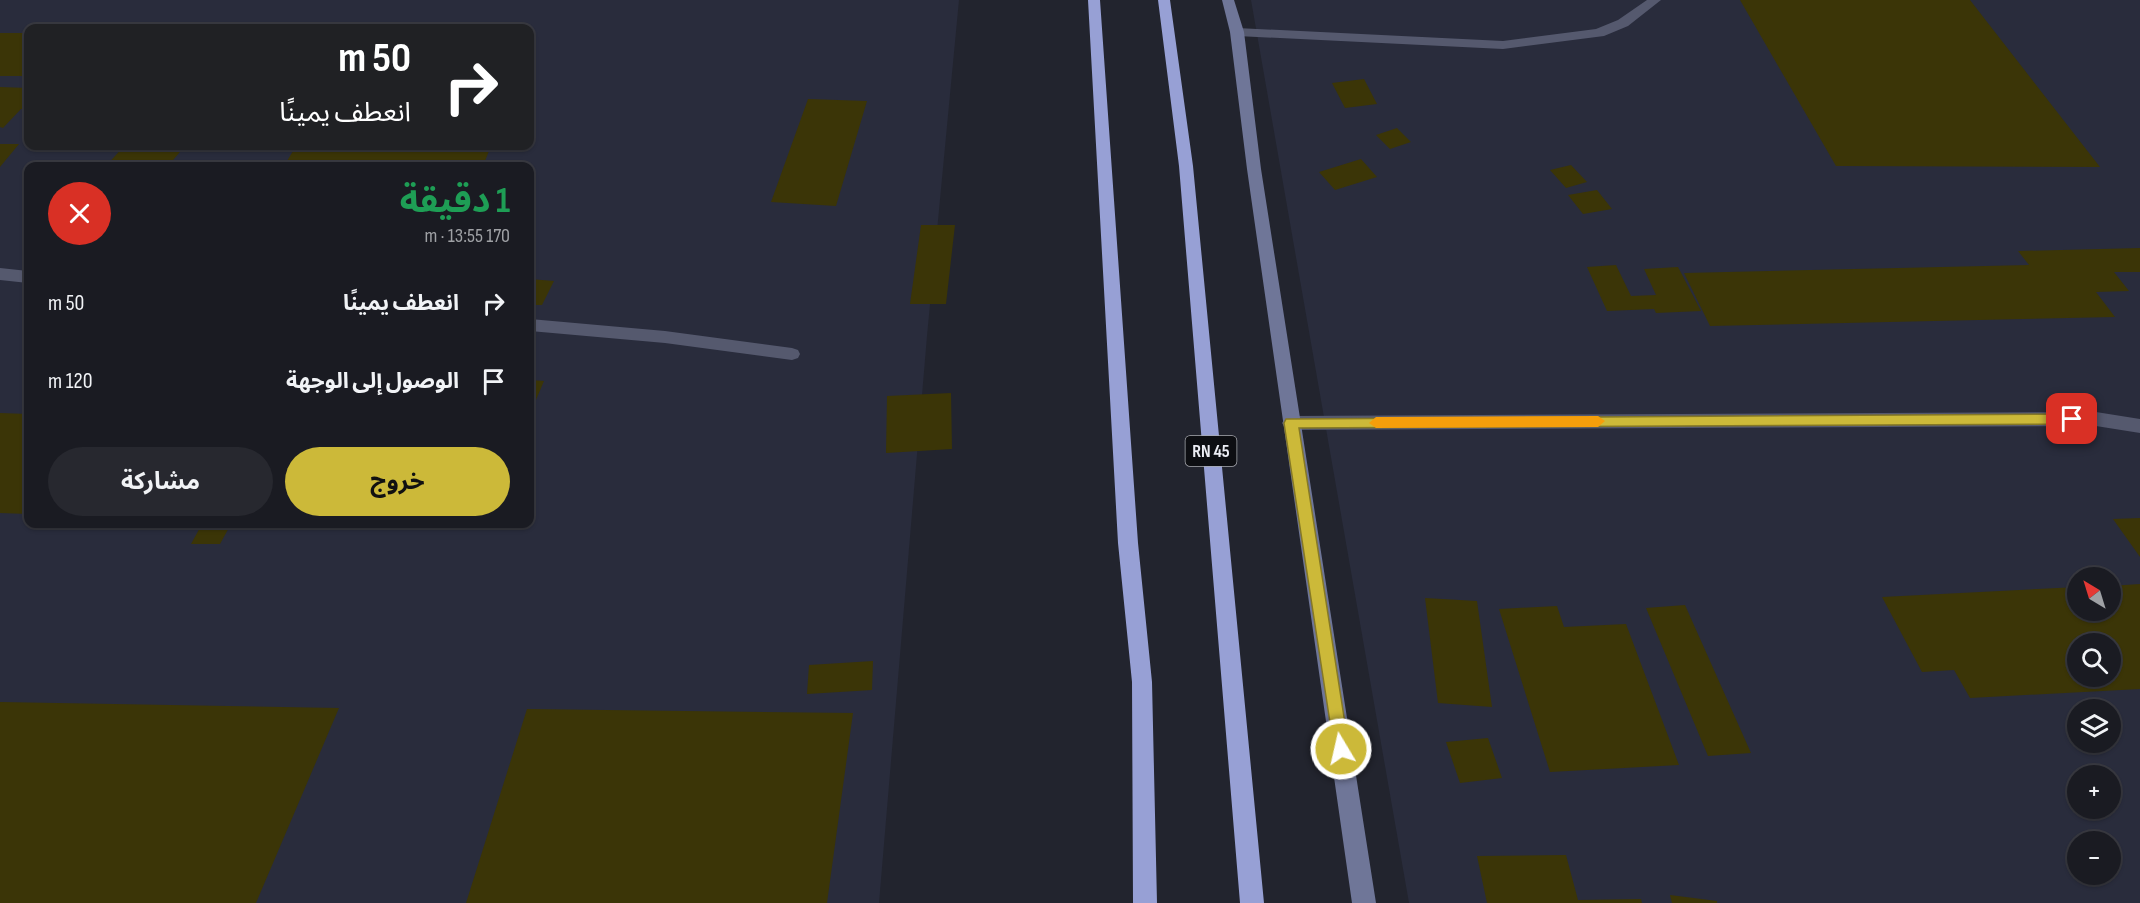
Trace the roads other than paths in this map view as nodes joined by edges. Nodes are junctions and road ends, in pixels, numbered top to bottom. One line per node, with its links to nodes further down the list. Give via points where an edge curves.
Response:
1 (1094, 0): 12 (highway, via 1128,543 1142,682)
2 (1164, 0): 13 (highway, RN 45, via 1186,166)
3 (1228, 0): 5 (main road)
4 (1654, 0): 5 (lane, via 1623,23 1599,33 1503,45)
5 (1237, 32): 10 (main road)
6 (0, 274): 7 (lane)
7 (24, 277)
8 (534, 325): 9 (lane)
9 (792, 354)
10 (1291, 423): 11 (lane, via 2096,419); 14 (main road)
11 (2140, 426)
12 (1145, 903)
13 (1252, 903)
14 (1364, 903)

